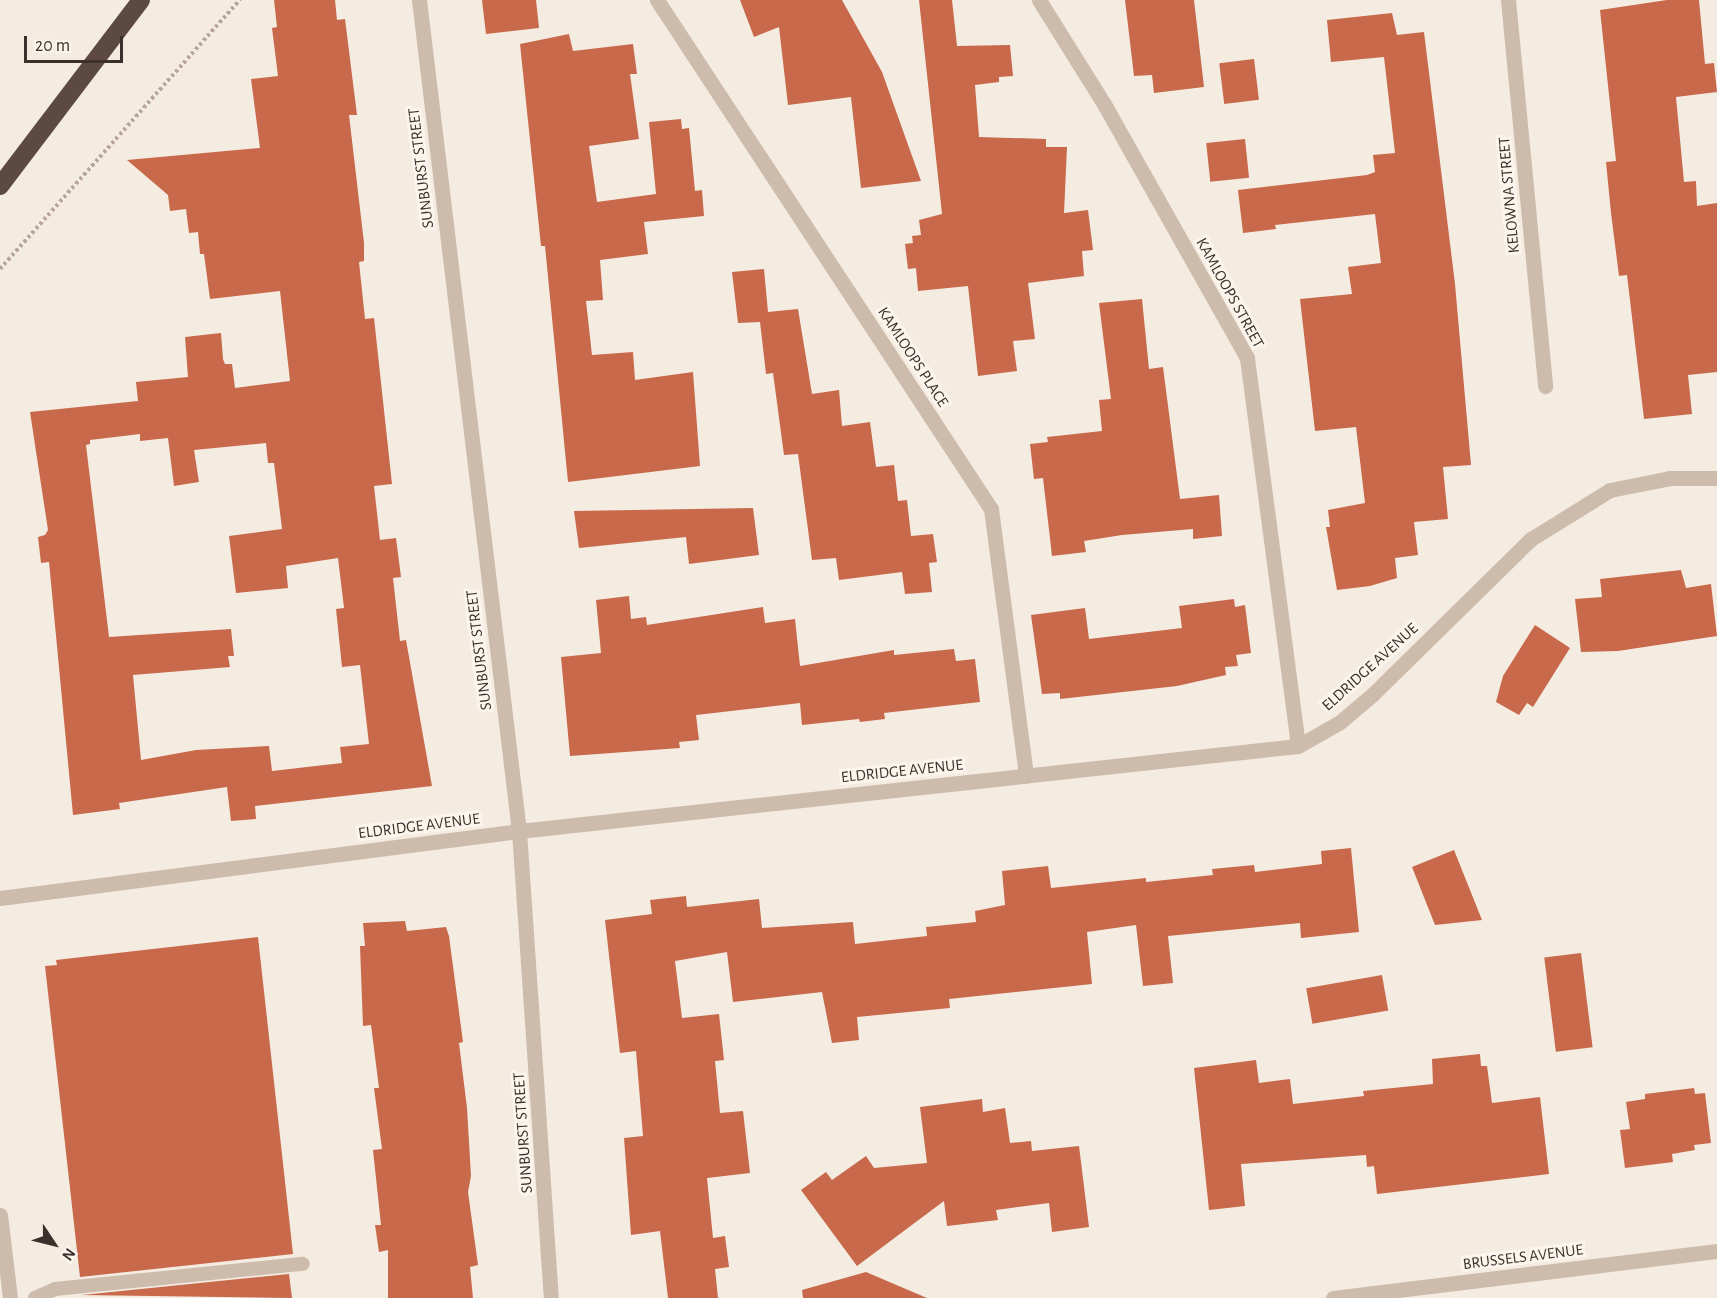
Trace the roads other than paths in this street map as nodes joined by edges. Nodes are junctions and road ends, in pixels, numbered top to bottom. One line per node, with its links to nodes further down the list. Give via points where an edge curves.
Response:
1 (141, 0): 6 (highway)
2 (419, 0): 11 (street, SUNBURST STREET)
3 (657, 0): 10 (street, KAMLOOPS PLACE, via 991,509)
4 (1039, 0): 9 (street, KAMLOOPS STREET, via 1104,104 1247,358)
5 (1508, 0): 7 (street, KELOWNA STREET)
6 (0, 186)
7 (1545, 386)
8 (1717, 478): 9 (street, ELDRIDGE AVENUE, via 1670,478 1610,490 1531,539 1373,694 1340,723)
9 (1298, 746): 10 (street, ELDRIDGE AVENUE)
10 (1026, 776): 11 (street, ELDRIDGE AVENUE)
11 (519, 831): 12 (street, ELDRIDGE AVENUE); 18 (street, SUNBURST STREET)
12 (0, 898)
13 (0, 1215): 16 (street)
14 (1717, 1251): 19 (street, BRUSSELS AVENUE)
15 (303, 1264): 17 (lane, via 55,1289)
16 (10, 1298)
17 (35, 1298)
18 (550, 1298)
19 (1333, 1298)

